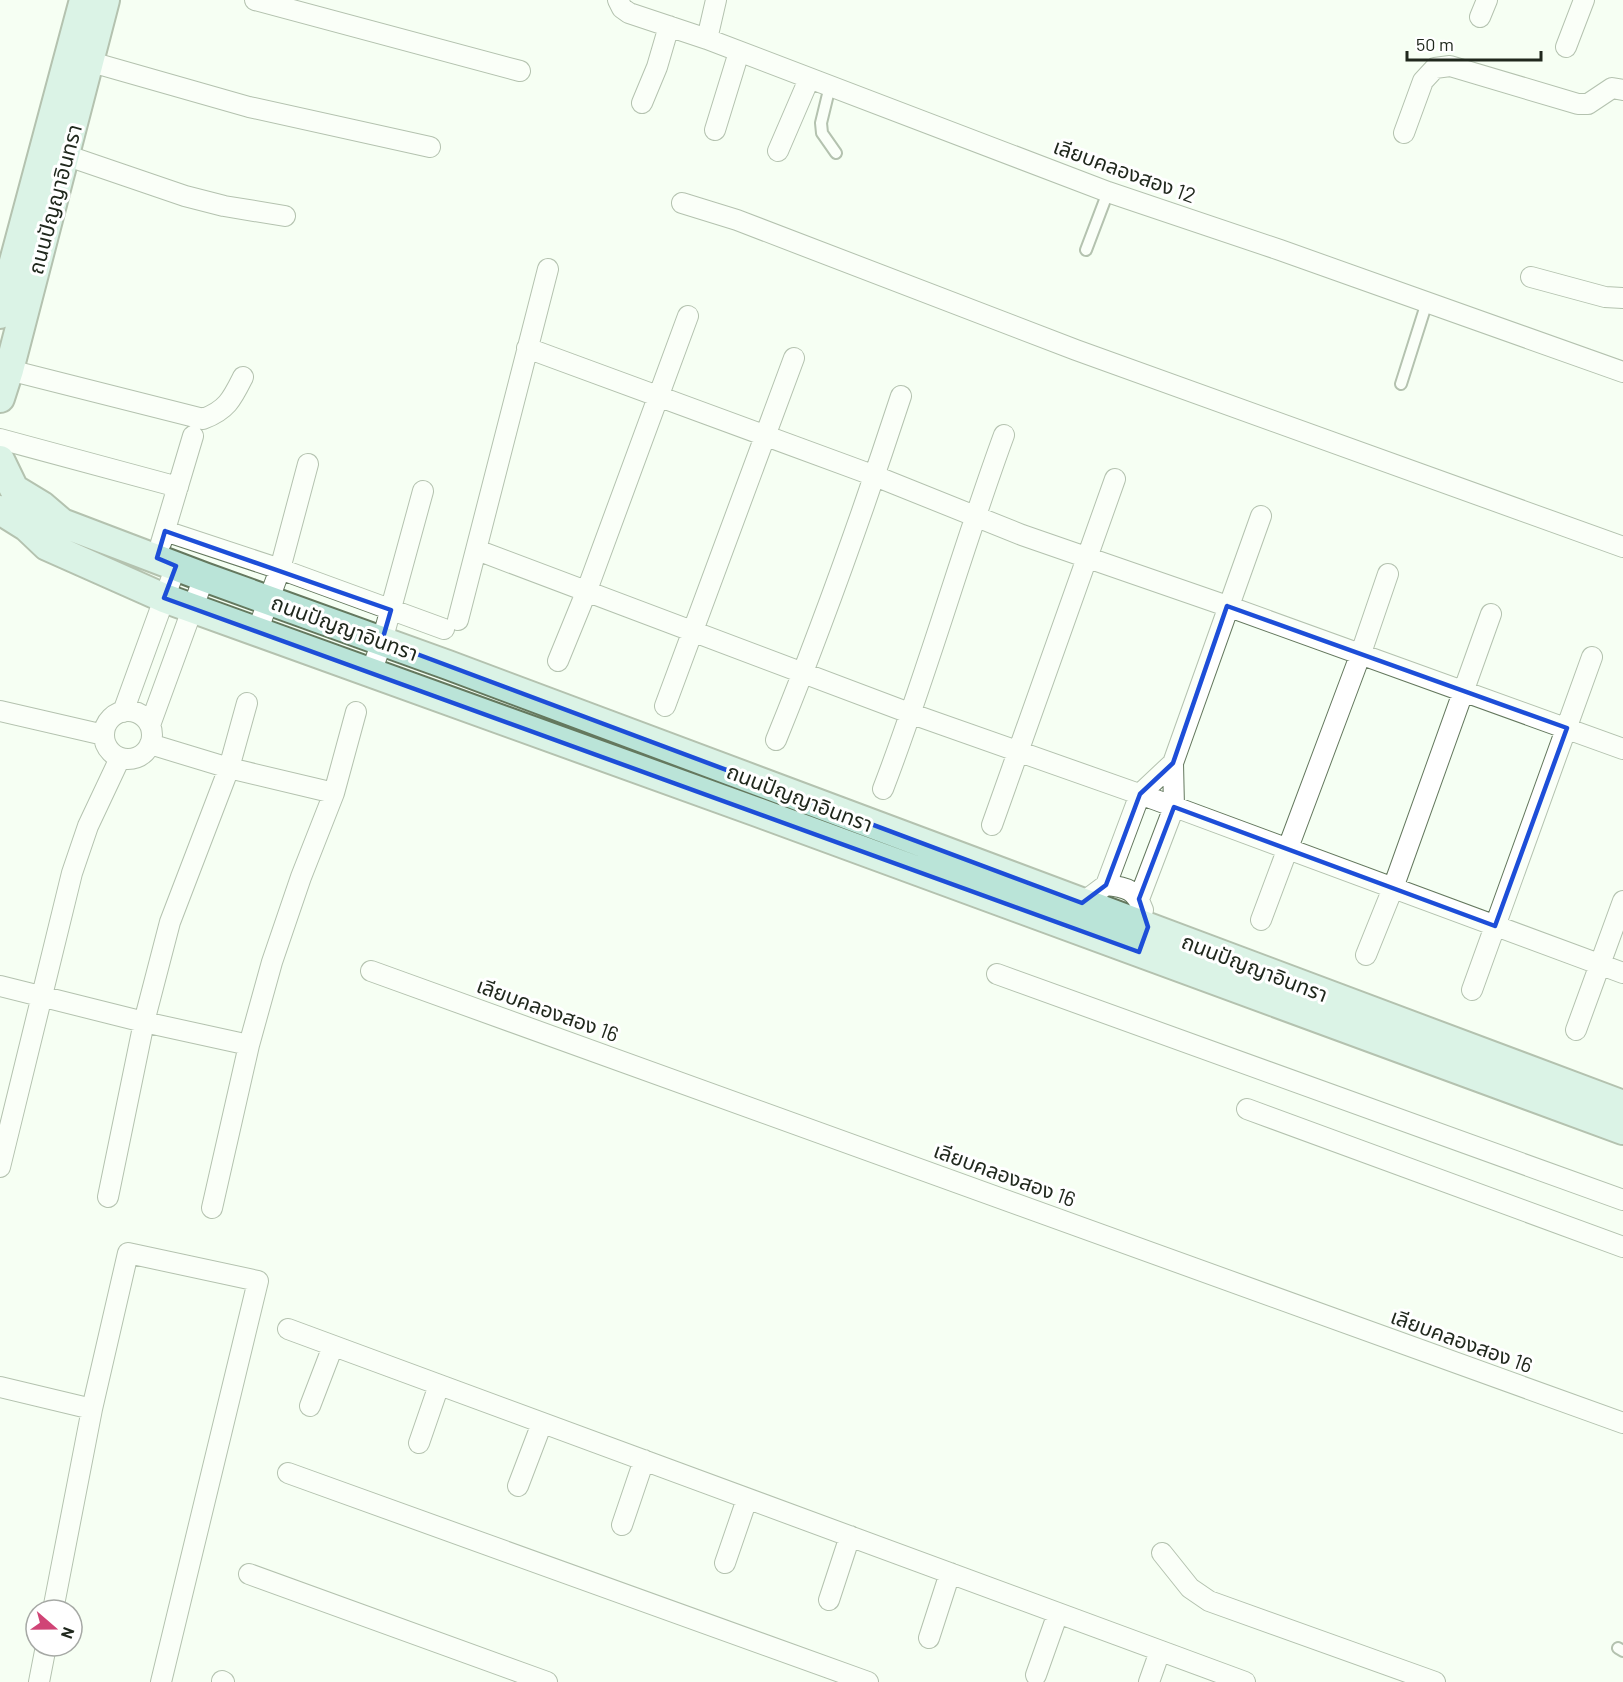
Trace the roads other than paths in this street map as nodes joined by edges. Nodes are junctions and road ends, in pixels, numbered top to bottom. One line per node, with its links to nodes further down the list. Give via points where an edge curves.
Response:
1 (84, 0): 11 (street, ถนนปัญญาอินทรา)
2 (105, 0): 11 (street, ถนนปัญญาอินทรา)
3 (255, 0): 12 (street)
4 (618, 0): 7 (street, เลียบคลองสอง 12, via 629,13)
5 (716, 0): 8 (street)
6 (1584, 0): 9 (street)
7 (669, 26): 8 (street, เลียบคลองสอง 12); 16 (street)
8 (707, 39): 10 (street, เลียบคลองสอง 12)
9 (1566, 47)
10 (739, 52): 13 (street, เลียบคลองสอง 12); 17 (street)
11 (79, 58): 19 (street, via 249,107); 22 (street, ถนนปัญญาอินทรา); 31 (street, ถนนปัญญาอินทรา)
12 (520, 71)
13 (809, 79): 14 (street, เลียบคลองสอง 12); 20 (street)
14 (830, 86): 21 (lane, via 821,123 822,133); 23 (street, เลียบคลองสอง 12)
15 (1623, 90): 18 (street, via 1612,88 1588,104 1578,104 1450,66 1435,68 1423,81)
16 (642, 103)
17 (715, 130)
18 (1404, 133)
19 (430, 147)
20 (778, 151)
21 (836, 153)
22 (65, 155): 25 (street, via 185,196); 35 (street, ถนนปัญญาอินทรา)
23 (1108, 192): 26 (lane); 30 (street, เลียบคลองสอง 12)
24 (682, 203): 56 (street)
25 (285, 216)
26 (1086, 250)
27 (548, 268): 33 (street)
28 (1531, 278): 29 (street)
29 (1623, 298)
30 (1427, 302): 36 (street, เลียบคลองสอง 12); 38 (lane)
31 (0, 314)
32 (688, 316): 39 (street)
33 (527, 348): 39 (street); 57 (street)
34 (794, 358): 44 (street)
35 (9, 370): 37 (street, via 203,419 219,413 230,402); 41 (street, ถนนปัญญาอินทรา)
36 (1623, 372)
37 (243, 377)
38 (1401, 384)
39 (658, 396): 44 (street); 63 (street)
40 (901, 396): 48 (street)
41 (0, 398)
42 (1004, 435): 53 (street)
43 (193, 436): 50 (street)
44 (765, 436): 48 (street); 70 (street)
45 (0, 440): 50 (street)
46 (0, 460): 59 (street, ถนนปัญญาอินทรา, via 14,489 62,523)
47 (308, 464): 60 (street)
48 (875, 476): 53 (street); 76 (street)
49 (1115, 479): 58 (street)
50 (178, 487): 55 (street)
51 (423, 491): 68 (street)
52 (0, 510): 64 (street, ถนนปัญญาอินทรา, via 47,546)
53 (975, 516): 58 (street); 83 (street)
54 (1261, 516): 66 (street)
55 (165, 531): 59 (street); 60 (street)
56 (1623, 547)
57 (477, 550): 63 (street); 68 (street, via 451,624)
58 (1088, 558): 66 (street); 90 (street)
59 (166, 562): 62 (street, ถนนปัญญาอินทรา); 64 (street)
60 (280, 569): 65 (street); 68 (street)
61 (1388, 574): 73 (street)
62 (204, 577): 65 (street, ถนนปัญญาอินทรา); 67 (street)
63 (587, 590): 70 (street); 75 (street)
64 (164, 598): 67 (street, ถนนปัญญาอินทรา); 81 (street)
65 (270, 600): 71 (street); 72 (street, ถนนปัญญาอินทรา)
66 (1227, 606): 73 (street); 92 (street)
67 (192, 608): 71 (street, ถนนปัญญาอินทรา); 87 (street)
68 (391, 610): 72 (street)
69 (1491, 614): 78 (street)
70 (692, 630): 76 (street); 80 (street)
71 (257, 632): 77 (street, ถนนปัญญาอินทรา)
72 (382, 640): 77 (street); 104 (street, ถนนปัญญาอินทรา)
73 (1361, 653): 78 (street); 99 (street)
74 (1592, 657): 85 (street)
75 (558, 661)
76 (803, 672): 83 (street); 88 (street)
77 (371, 673): 104 (street, ถนนปัญญาอินทรา)
78 (1463, 690): 85 (street); 101 (street)
79 (247, 703): 93 (street)
80 (665, 706)
81 (123, 712): 86 (street, via 110,720); 87 (street, via 139,714)
82 (356, 712): 95 (street)
83 (912, 714): 90 (street); 94 (street)
84 (1, 715): 86 (street)
85 (1567, 728): 89 (street); 106 (street)
86 (104, 735): 91 (street, via 108,749)
87 (150, 735): 91 (street, via 143,754 132,759); 93 (street)
88 (776, 740)
89 (1623, 748)
90 (1019, 752): 96 (street); 98 (street)
91 (120, 758): 115 (street, via 88,826 72,873)
92 (1173, 763): 96 (street); 97 (street)
93 (229, 768): 95 (street); 116 (street, via 178,900)
94 (883, 789)
95 (334, 794): 118 (street, via 279,940)
96 (1140, 794): 97 (street); 100 (street)
97 (1174, 807): 99 (street); 102 (street)
98 (992, 825)
99 (1288, 849): 101 (street); 105 (street)
100 (1107, 885): 102 (street, via 1125,887); 104 (street)
101 (1393, 888): 106 (street); 108 (street)
102 (1139, 899): 107 (street)
103 (1623, 901): 109 (street)
104 (1078, 915): 107 (street, ถนนปัญญาอินทรา)
105 (1262, 920)
106 (1495, 926): 109 (street); 114 (street)
107 (1143, 939): 119 (street, ถนนปัญญาอินทรา); 121 (street, ถนนปัญญาอินทรา)
108 (1366, 955)
109 (1600, 964): 111 (street); 117 (street)
110 (371, 971): 134 (street, เลียบคลองสอง 16)
111 (1623, 973)
112 (997, 974): 124 (street)
113 (0, 986): 115 (street)
114 (1472, 990)
115 (41, 997): 116 (street); 122 (street)
116 (144, 1022): 118 (street); 123 (street)
117 (1576, 1030)
118 (249, 1045): 125 (street)
119 (1623, 1105)
120 (1246, 1109): 126 (street)
121 (1623, 1130)
122 (0, 1167)
123 (108, 1197)
124 (1623, 1200)
125 (212, 1208)
126 (1623, 1247)
127 (288, 1329): 128 (street)
128 (333, 1346): 129 (street); 131 (street)
129 (439, 1385): 133 (street); 135 (street)
130 (0, 1388): 132 (street)
131 (310, 1406)
132 (92, 1410): 146 (street); 154 (street, via 128,1253 258,1281)
133 (542, 1423): 136 (street); 138 (street)
134 (1623, 1423)
135 (419, 1443)
136 (644, 1460): 139 (street); 140 (street)
137 (288, 1473): 156 (street)
138 (518, 1485)
139 (747, 1499): 141 (street); 143 (street)
140 (622, 1525)
141 (850, 1536): 144 (street); 147 (street)
142 (1162, 1553): 159 (street, via 1190,1588 1209,1601)
143 (725, 1563)
144 (950, 1573): 148 (street); 149 (street)
145 (249, 1574): 155 (street)
146 (55, 1598)
147 (828, 1600)
148 (1058, 1613): 150 (street); 152 (street)
149 (929, 1638)
150 (1160, 1651): 157 (street); 158 (street)
151 (44, 1658): 153 (street)
152 (1036, 1675)
153 (39, 1682)
154 (161, 1682)
155 (547, 1682)
156 (868, 1682)
157 (1149, 1682)
158 (1245, 1682)
159 (1435, 1682)

